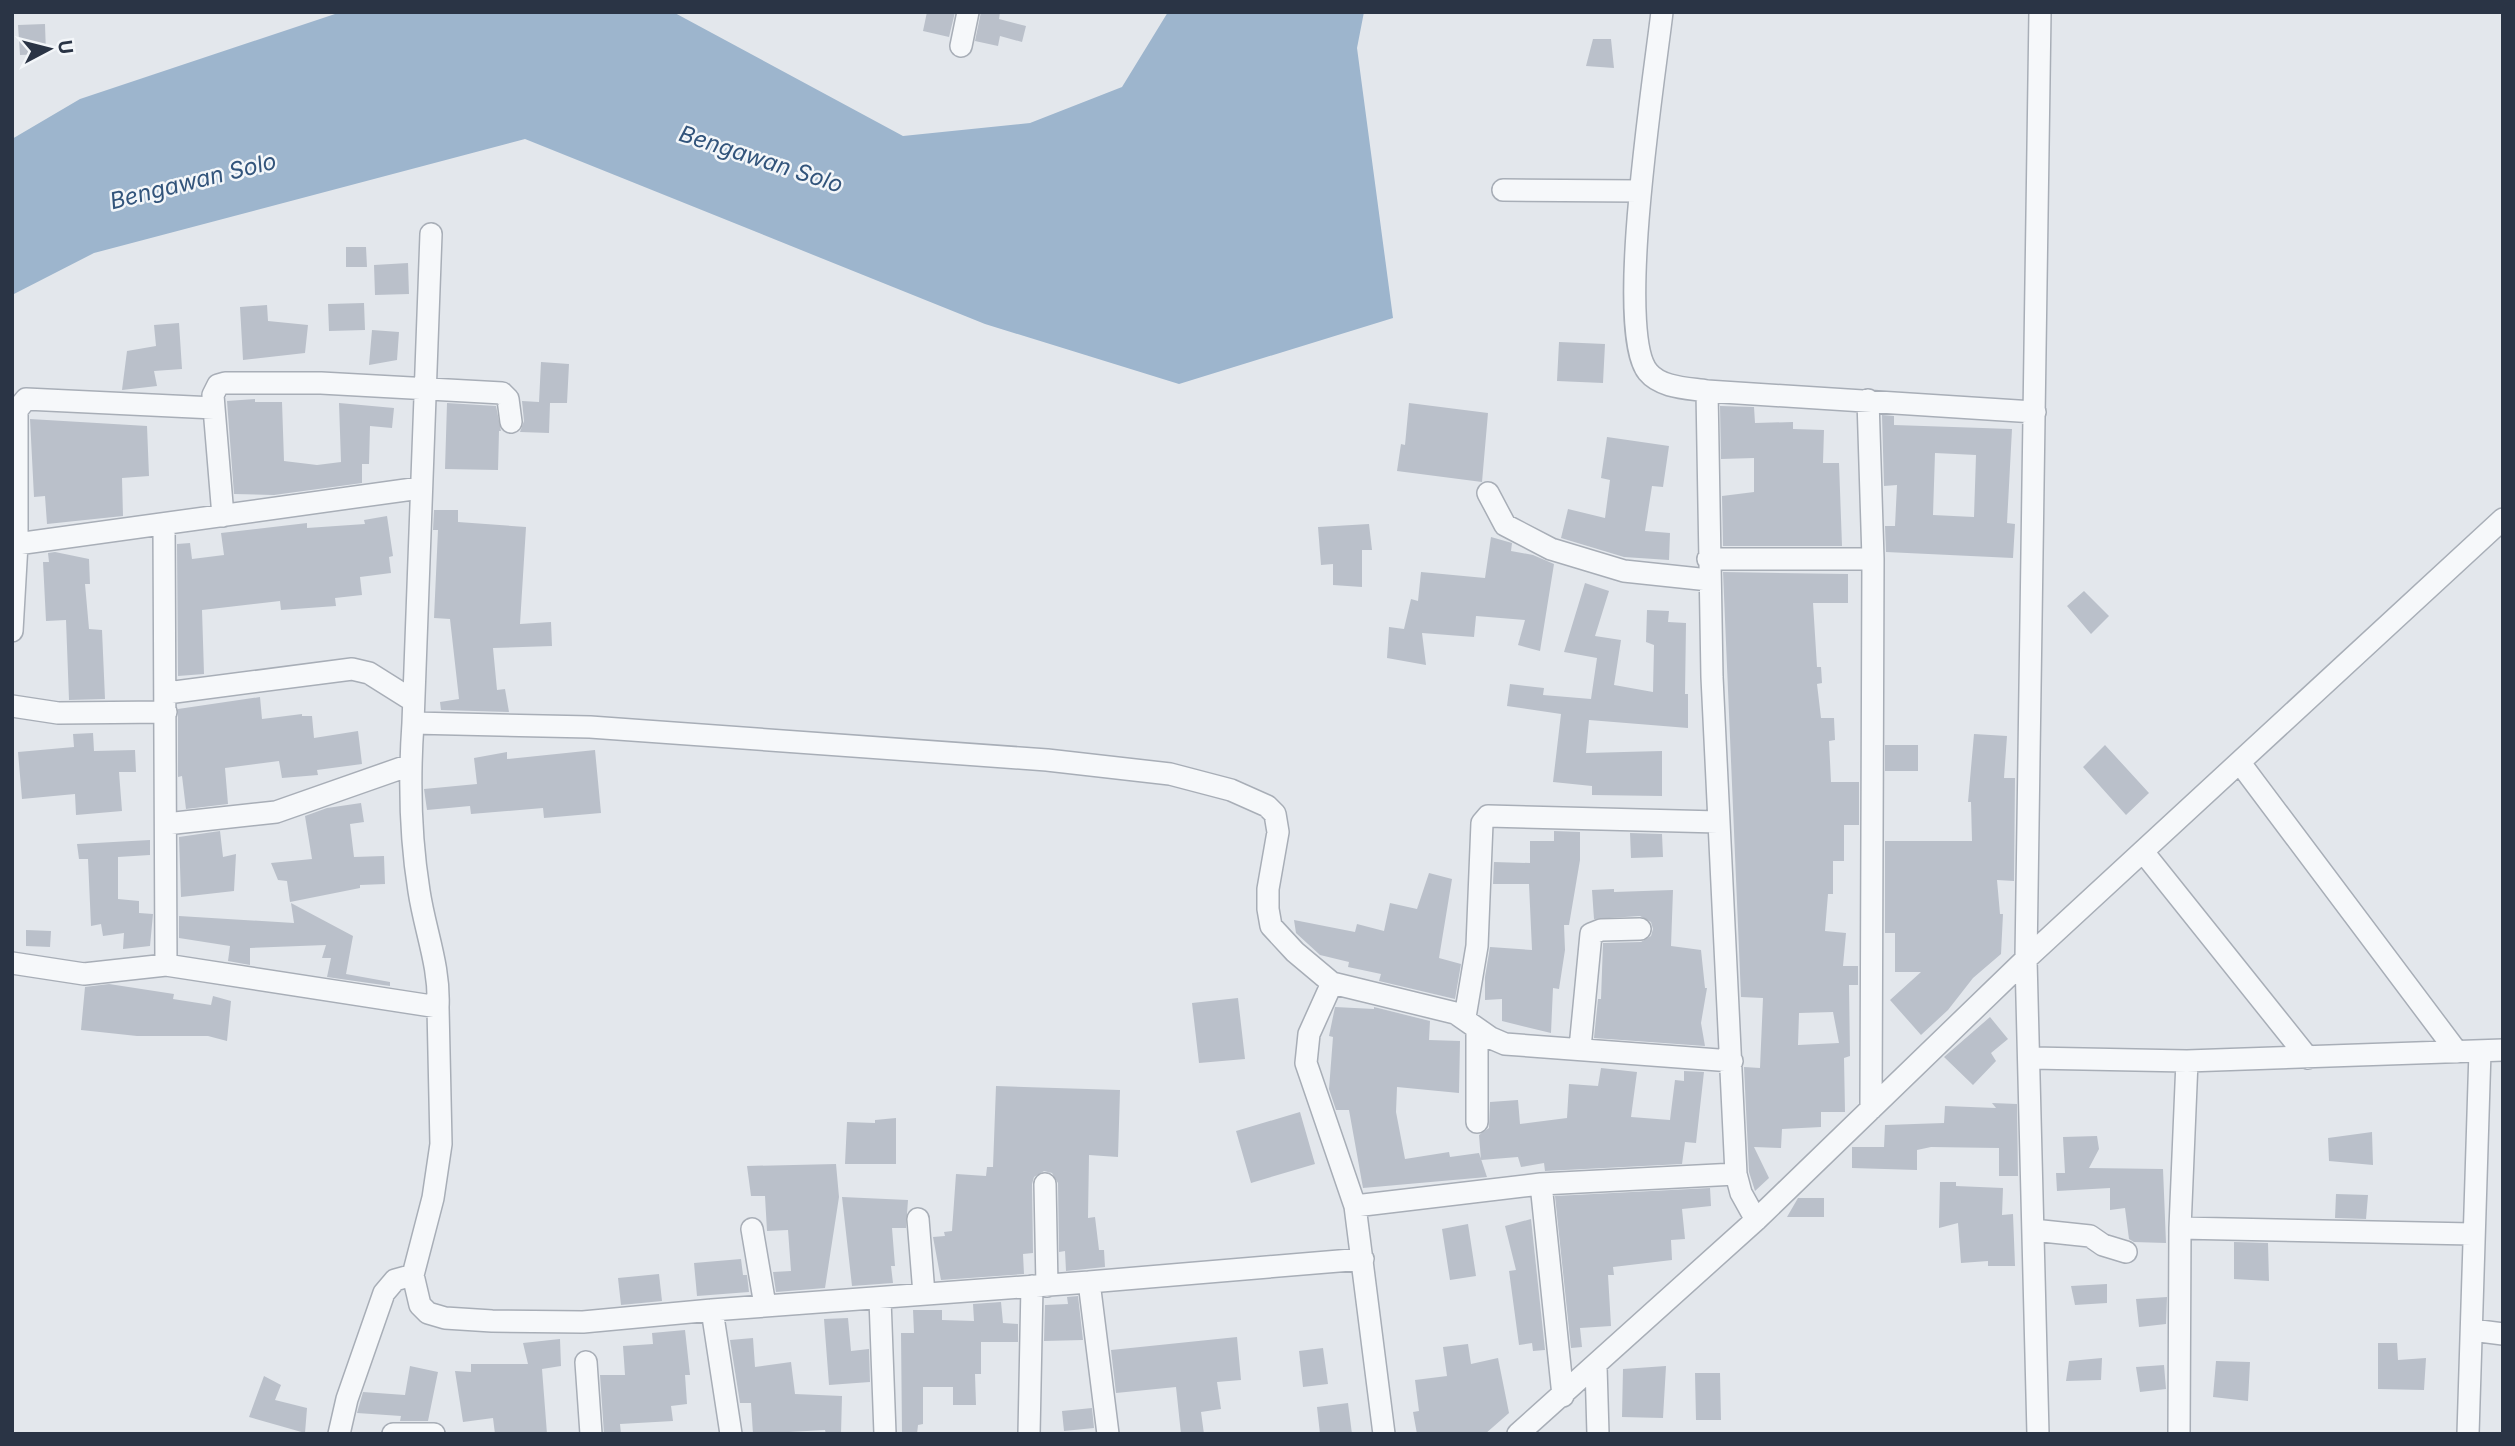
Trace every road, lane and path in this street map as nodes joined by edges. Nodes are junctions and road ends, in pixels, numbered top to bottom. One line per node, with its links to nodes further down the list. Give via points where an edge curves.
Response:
1 (968, 12): 4 (street)
2 (1662, 12): 6 (street)
3 (2040, 12): 12 (street)
4 (961, 46)
5 (1503, 190): 6 (street)
6 (1640, 191): 9 (street, via 1634,279 1640,359 1654,378 1668,385)
7 (431, 234): 8 (street)
8 (424, 391): 11 (street, via 348,384 228,383 216,388); 13 (street, via 502,393 508,399); 14 (street)
9 (1707, 391): 10 (street); 21 (street)
10 (1868, 400): 12 (street); 20 (street)
11 (214, 408): 16 (street); 19 (street, via 21,401 17,417)
12 (2035, 412): 33 (street)
13 (511, 422)
14 (420, 488): 16 (street); 23 (street)
15 (1488, 493): 21 (street, via 1506,524 1551,549 1601,567)
16 (223, 516): 18 (street)
17 (2503, 519): 27 (street)
18 (164, 524): 19 (street); 24 (street)
19 (17, 544): 22 (street)
20 (1873, 559): 21 (street); 47 (street)
21 (1709, 570): 29 (street)
22 (12, 631)
23 (412, 700): 24 (street, via 369,673 352,669); 26 (street)
24 (166, 702): 25 (street, via 58,713); 30 (street)
25 (12, 706)
26 (412, 723): 28 (street); 36 (street, via 590,727 1046,760 1170,774 1231,790 1267,806 1278,822 1268,889 1271,926)
27 (2239, 763): 31 (street); 42 (street)
28 (410, 765): 30 (street, via 276,813); 37 (street, via 414,858 437,963)
29 (1718, 822): 38 (street, via 1488,816 1482,823); 45 (street)
30 (166, 824): 35 (street)
31 (2144, 853): 33 (street); 44 (street)
32 (1640, 929): 39 (street, via 1591,934)
33 (2026, 959): 43 (street); 47 (street)
34 (12, 963): 35 (street, via 84,974)
35 (166, 965): 37 (street)
36 (1332, 983): 38 (street); 52 (street, via 1306,1044 1306,1063)
37 (438, 1007): 61 (street, via 442,1135 433,1198)
38 (1471, 1023): 39 (street, via 1505,1044); 48 (street)
39 (1580, 1048): 45 (street)
40 (2503, 1050): 41 (street)
41 (2480, 1051): 42 (street); 58 (street)
42 (2457, 1052): 44 (street)
43 (2029, 1058): 46 (street); 57 (street)
44 (2308, 1058): 46 (street)
45 (1732, 1061): 49 (street)
46 (2187, 1061): 55 (street)
47 (1871, 1109): 54 (street)
48 (1477, 1122)
49 (1736, 1174): 51 (street); 54 (street)
50 (1045, 1184): 63 (street)
51 (1541, 1184): 52 (street); 72 (street)
52 (1355, 1206): 60 (street)
53 (918, 1220): 64 (street)
54 (1756, 1220): 71 (street)
55 (2180, 1228): 58 (street); 85 (street)
56 (752, 1229): 66 (street)
57 (2033, 1230): 59 (street, via 2090,1236); 84 (street)
58 (2472, 1234): 68 (street)
59 (2126, 1252)
60 (1363, 1259): 62 (street); 81 (street)
61 (413, 1275): 67 (street, via 423,1310 445,1318 583,1322); 73 (street, via 396,1280 384,1293)
62 (1089, 1282): 63 (street); 80 (street)
63 (1040, 1286): 64 (street); 79 (street)
64 (923, 1294): 65 (street)
65 (880, 1299): 66 (street); 78 (street)
66 (765, 1305): 67 (street)
67 (712, 1310): 77 (street)
68 (2473, 1330): 69 (street); 86 (street)
69 (2503, 1334)
70 (586, 1362): 76 (street)
71 (1596, 1366): 72 (street); 83 (street)
72 (1563, 1396): 82 (street)
73 (339, 1434)
74 (393, 1434): 75 (street)
75 (435, 1434)
76 (591, 1434)
77 (732, 1434)
78 (885, 1434)
79 (1029, 1434)
80 (1108, 1434)
81 (1384, 1434)
82 (1518, 1434)
83 (1598, 1434)
84 (2038, 1434)
85 (2179, 1434)
86 (2468, 1434)

